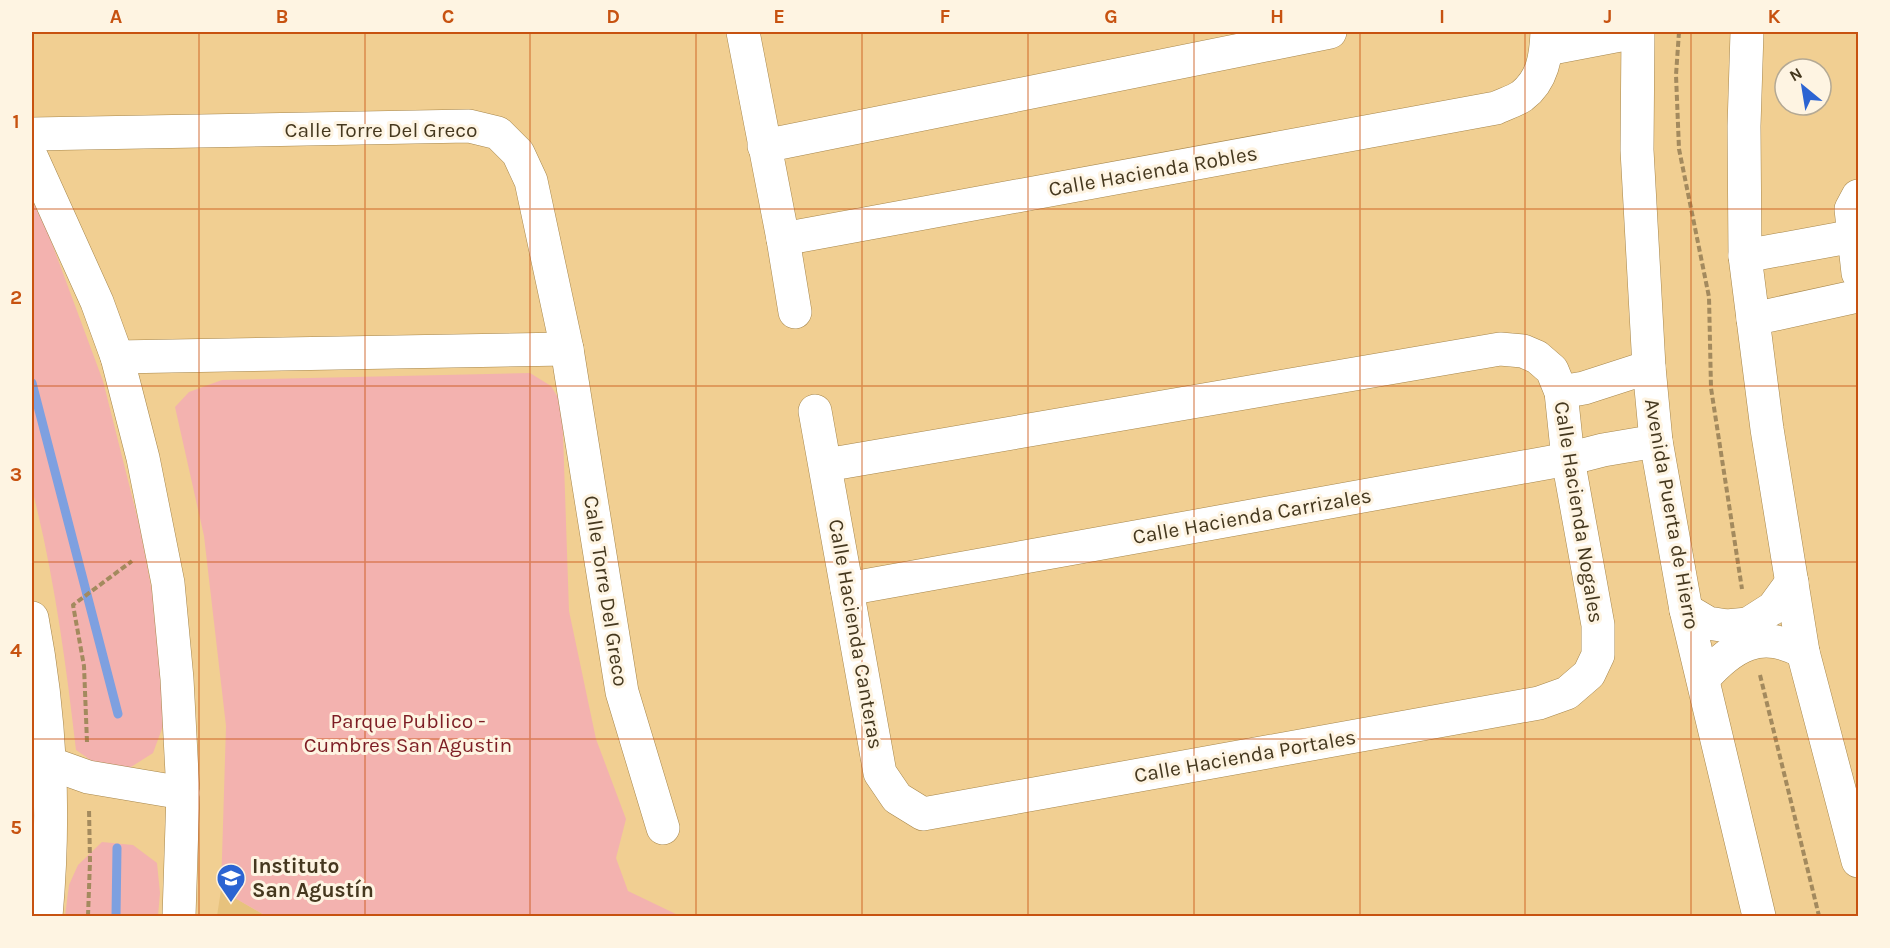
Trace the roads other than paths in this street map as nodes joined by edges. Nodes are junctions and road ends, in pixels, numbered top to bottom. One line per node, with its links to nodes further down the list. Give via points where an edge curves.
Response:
1 (743, 32): 7 (street)
2 (1330, 32): 7 (street)
3 (1637, 32): 5 (street); 19 (street, Avenida Puerta de Hierro, via 1637,150)
4 (1747, 32): 12 (street)
5 (1547, 40): 11 (street, Calle Hacienda Robles, via 1540,76 1522,96 1496,108)
6 (32, 134): 17 (street, Calle Torre Del Greco, via 469,126 498,134 518,153 531,181)
7 (764, 146): 11 (street)
8 (32, 158): 18 (street, via 97,302)
9 (1858, 196): 10 (street, via 1851,209)
10 (1854, 236): 12 (street); 13 (street)
11 (783, 239): 15 (street)
12 (1745, 255): 16 (street)
13 (1858, 273)
14 (1858, 296): 16 (street)
15 (795, 312)
16 (1753, 319): 25 (street)
17 (567, 349): 18 (street); 36 (street, Calle Torre Del Greco, via 622,692)
18 (117, 357): 34 (street, via 143,458 168,583)
19 (1649, 367): 20 (street); 22 (street, Avenida Puerta de Hierro)
20 (1561, 392): 23 (street, Calle Hacienda Nogales); 24 (street, Calle Hacienda Nogales, via 1552,369 1537,357 1500,349)
21 (815, 411): 24 (street, Calle Hacienda Canteras)
22 (1656, 441): 23 (street, Calle Hacienda Carrizales); 27 (street, Avenida Puerta de Hierro)
23 (1568, 459): 26 (street, Calle Hacienda Carrizales); 31 (street, Calle Hacienda Nogales, via 1598,625 1598,655)
24 (826, 465): 26 (street, Calle Hacienda Canteras)
25 (1792, 582): 29 (street); 30 (street)
26 (847, 589): 35 (street, Calle Hacienda Canteras, via 880,773)
27 (1686, 610): 29 (street, via 1708,623); 32 (street, Avenida Puerta de Hierro)
28 (32, 618): 33 (street, via 38,650)
29 (1750, 634): 30 (street, via 1788,643); 32 (street)
30 (1803, 652): 37 (street)
31 (1589, 674): 35 (street, Calle Hacienda Portales, via 1567,693 1539,703 923,814)
32 (1703, 679): 40 (street, Avenida Puerta de Hierro)
33 (41, 760): 34 (street, via 88,777); 38 (street, via 52,814)
34 (183, 793): 39 (street)
35 (897, 798)
36 (663, 828)
37 (1858, 861)
38 (46, 916)
39 (179, 916)
40 (1759, 916)

